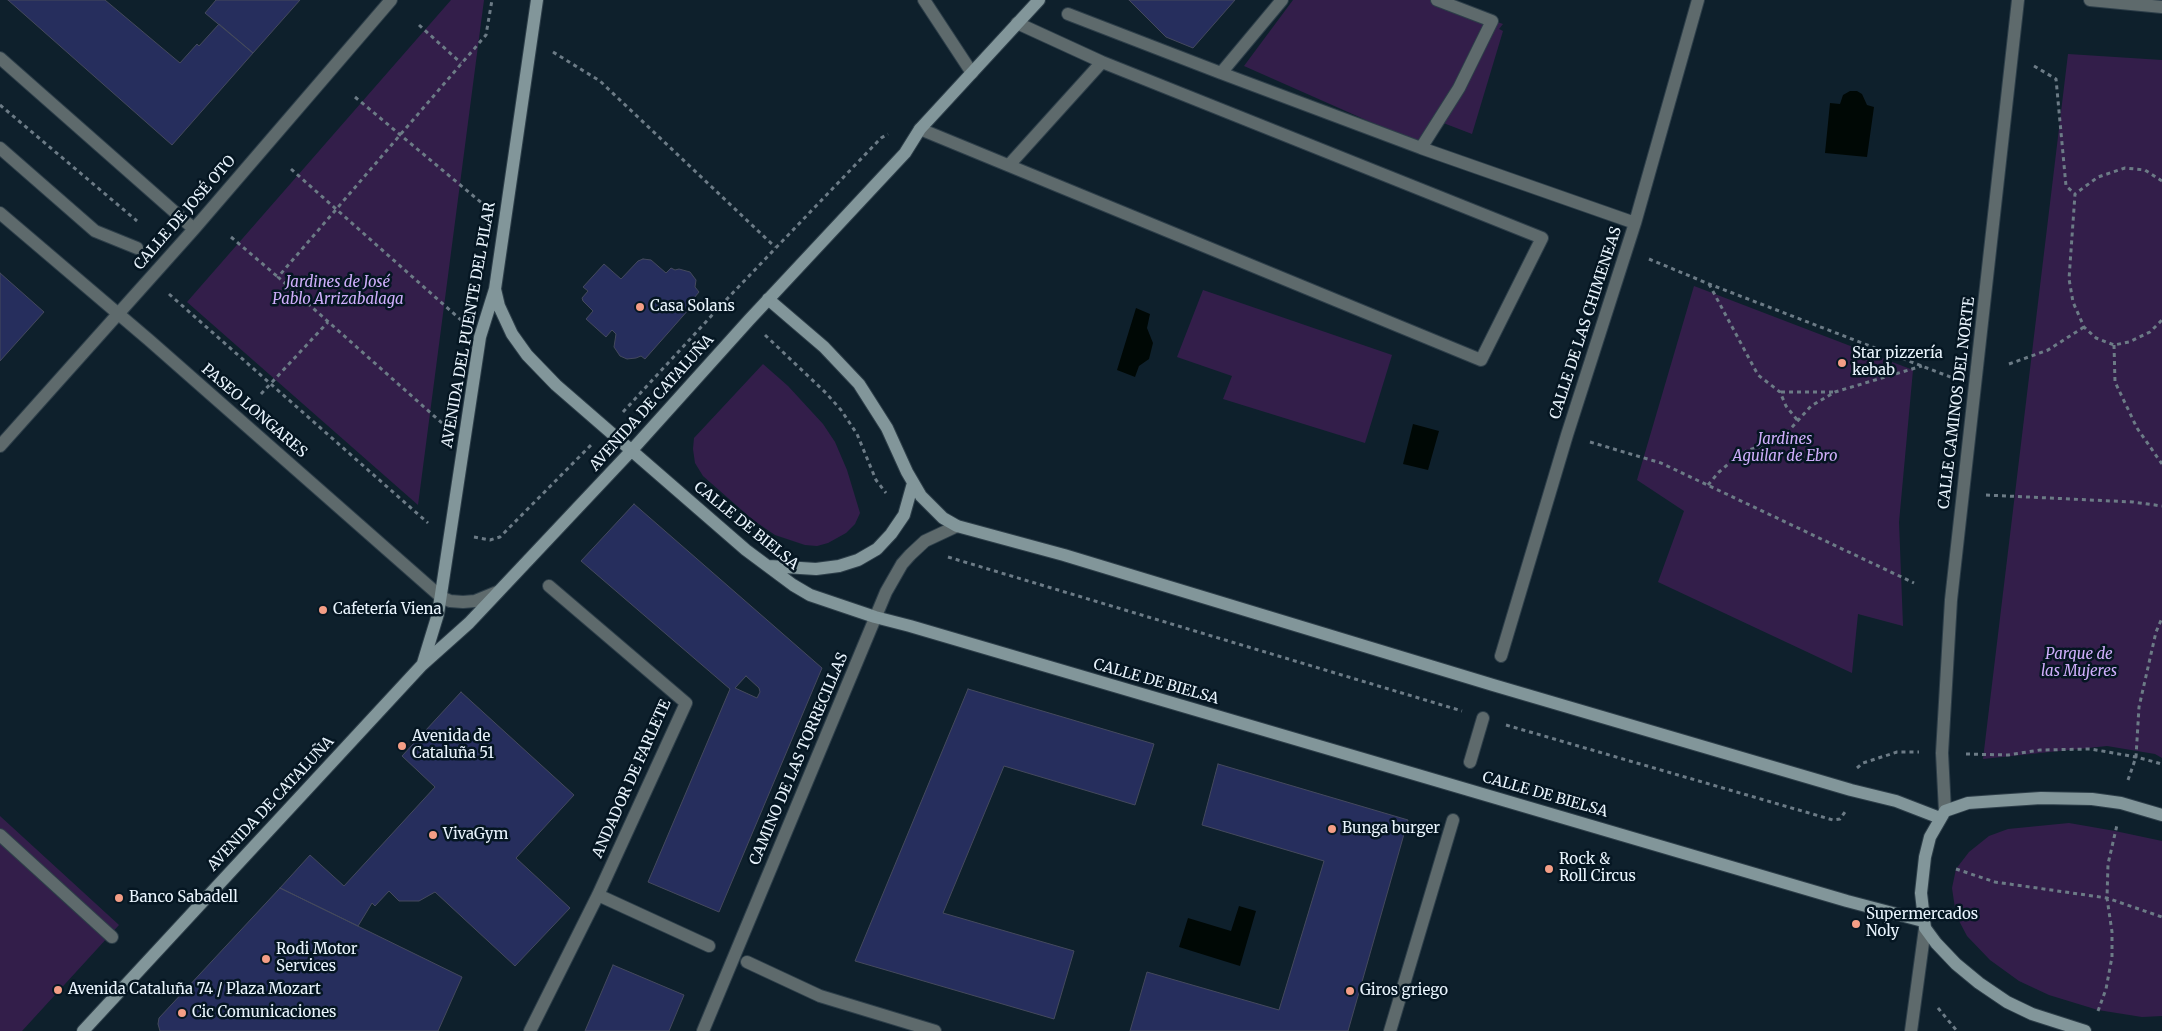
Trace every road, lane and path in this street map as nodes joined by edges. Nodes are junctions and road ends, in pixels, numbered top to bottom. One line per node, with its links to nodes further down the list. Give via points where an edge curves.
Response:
1 (392, 0): 37 (street, CALLE DE JOSÉ OTO)
2 (492, 0): 19 (path, via 486,35)
3 (536, 0): 15 (street, AVENIDA DEL PUENTE DEL PILAR)
4 (924, 0): 20 (street)
5 (1039, 0): 13 (street, AVENIDA DE CATALUÑA)
6 (1282, 0): 21 (street)
7 (1437, 0): 27 (street, via 1492,22 1459,88)
8 (1698, 0): 35 (street, CALLE DE LAS CHIMENEAS)
9 (2018, 0): 16 (street, CALLE CAMINOS DEL NORTE)
10 (2090, 0): 11 (street)
11 (2162, 8)
12 (1068, 14): 21 (street)
13 (1017, 23): 18 (street); 20 (street, AVENIDA DE CATALUÑA)
14 (418, 25): 19 (path)
15 (530, 39): 34 (street, AVENIDA DEL PUENTE DEL PILAR); 39 (path, via 600,82)
16 (2013, 54): 31 (path, via 2056,80 2066,186); 70 (street, CALLE CAMINOS DEL NORTE)
17 (0, 58): 37 (street)
18 (1102, 62): 28 (street); 28 (street, via 1542,238 1481,360)
19 (461, 63): 25 (path)
20 (972, 73): 24 (street, AVENIDA DE CATALUÑA)
21 (1221, 73): 27 (street)
22 (355, 97): 25 (path)
23 (0, 105): 36 (path)
24 (920, 128): 28 (street); 39 (path, via 891,132 881,138); 46 (street, AVENIDA DE CATALUÑA, via 905,153)
25 (399, 135): 32 (path); 34 (path)
26 (0, 148): 40 (street, via 95,231)
27 (1421, 148): 35 (street)
28 (1009, 165)
29 (291, 169): 32 (path)
30 (2162, 181): 31 (path, via 2145,170 2125,168 2098,178)
31 (2075, 194): 52 (path, via 2069,279 2072,302)
32 (336, 208): 42 (path); 53 (path)
33 (0, 213): 48 (street, PASEO LONGARES)
34 (504, 221): 45 (street, AVENIDA DEL PUENTE DEL PILAR)
35 (1635, 223): 41 (street, CALLE DE LAS CHIMENEAS)
36 (140, 224)
37 (194, 229): 43 (street, CALLE DE JOSÉ OTO)
38 (231, 237): 42 (path)
39 (775, 247): 47 (path)
40 (137, 248)
41 (1627, 250): 44 (path); 63 (street, CALLE DE LAS CHIMENEAS)
42 (278, 277): 51 (path)
43 (150, 278): 48 (street, CALLE DE JOSÉ OTO); 58 (path)
44 (1709, 284): 56 (path); 59 (path, via 1758,374)
45 (495, 289): 53 (street, AVENIDA DEL PUENTE DEL PILAR); 66 (street, CALLE DE BIELSA, via 512,334 527,355 556,385)
46 (768, 299): 49 (street, AVENIDA DE CATALUÑA); 68 (street, via 824,347 859,384 887,428)
47 (726, 300)
48 (118, 314): 65 (street, CALLE DE JOSÉ OTO); 80 (street, PASEO LONGARES)
49 (749, 320): 66 (street, AVENIDA DE CATALUÑA); 71 (path, via 841,410 857,434 876,480)
50 (2162, 320): 54 (path, via 2150,332)
51 (328, 322): 58 (path); 64 (path)
52 (2084, 327): 54 (path, via 2096,338); 55 (path, via 2048,350)
53 (480, 337): 64 (street, AVENIDA DEL PUENTE DEL PILAR)
54 (2114, 345): 67 (path, via 2115,382 2137,428)
55 (2009, 364)
56 (1922, 366): 57 (path); 60 (path)
57 (1960, 380)
58 (270, 385): 61 (path); 74 (path, via 434,528)
59 (1780, 392): 60 (path); 62 (path)
60 (1835, 392): 62 (path, via 1811,406)
61 (262, 394)
62 (1798, 421): 69 (path, via 1784,435 1733,460)
63 (1567, 435): 69 (path, via 1661,463); 82 (street, CALLE DE LAS CHIMENEAS)
64 (464, 443): 74 (street, AVENIDA DEL PUENTE DEL PILAR)
65 (0, 446)
66 (632, 450): 76 (street, CALLE DE BIELSA); 79 (street, AVENIDA DE CATALUÑA)
67 (2162, 464)
68 (913, 482): 73 (street, via 932,509); 76 (street, via 904,515 877,549 839,566 816,569)
69 (1708, 485): 77 (path)
70 (1963, 494): 72 (path); 91 (street, CALLE CAMINOS DEL NORTE, via 1951,600 1942,753)
71 (888, 495)
72 (2162, 506)
73 (957, 526): 81 (street, CAMINO DE LAS TORRECILLAS, via 926,541 910,555 895,575); 91 (street)
74 (452, 533): 80 (street, AVENIDA DEL PUENTE DEL PILAR)
75 (946, 557): 84 (path)
76 (766, 566): 81 (street, CALLE DE BIELSA, via 810,595)
77 (1914, 583)
78 (549, 586): 96 (street, ANDADOR DE FARLETE, via 686,703)
79 (497, 592): 80 (street, via 475,601); 83 (street, AVENIDA DE CATALUÑA)
80 (441, 597): 83 (street, AVENIDA DE CATALUÑA, via 434,632)
81 (876, 617): 98 (street, CALLE DE BIELSA); 105 (street, CAMINO DE LAS TORRECILLAS)
82 (1501, 656)
83 (422, 665): 103 (street, AVENIDA DE CATALUÑA)
84 (1483, 718): 87 (street); 90 (path, via 1833,820 1840,819)
85 (1922, 752): 89 (path, via 1897,752 1863,763)
86 (1966, 754): 88 (path, via 2008,756 2040,750 2091,749)
87 (1470, 762)
88 (2162, 764)
89 (1855, 774)
90 (1846, 809)
91 (1942, 815): 92 (street, via 1968,803 2041,798 2121,803); 98 (street, via 1924,857 1921,893)
92 (2162, 815)
93 (1453, 820): 107 (street)
94 (0, 835): 99 (street)
95 (1956, 869): 97 (path, via 1995,882 2107,898)
96 (598, 895): 100 (street); 104 (street, ANDADOR DE FARLETE)
97 (2162, 917)
98 (1924, 925): 108 (street); 110 (street, via 1956,964 2007,1002 2032,1014)
99 (112, 938)
100 (709, 946)
101 (747, 962): 106 (street, via 820,996)
102 (1936, 1006): 109 (path)
103 (83, 1031)
104 (530, 1031)
105 (703, 1031)
106 (935, 1031)
107 (1390, 1031)
108 (1910, 1031)
109 (1957, 1031)
110 (2085, 1031)

